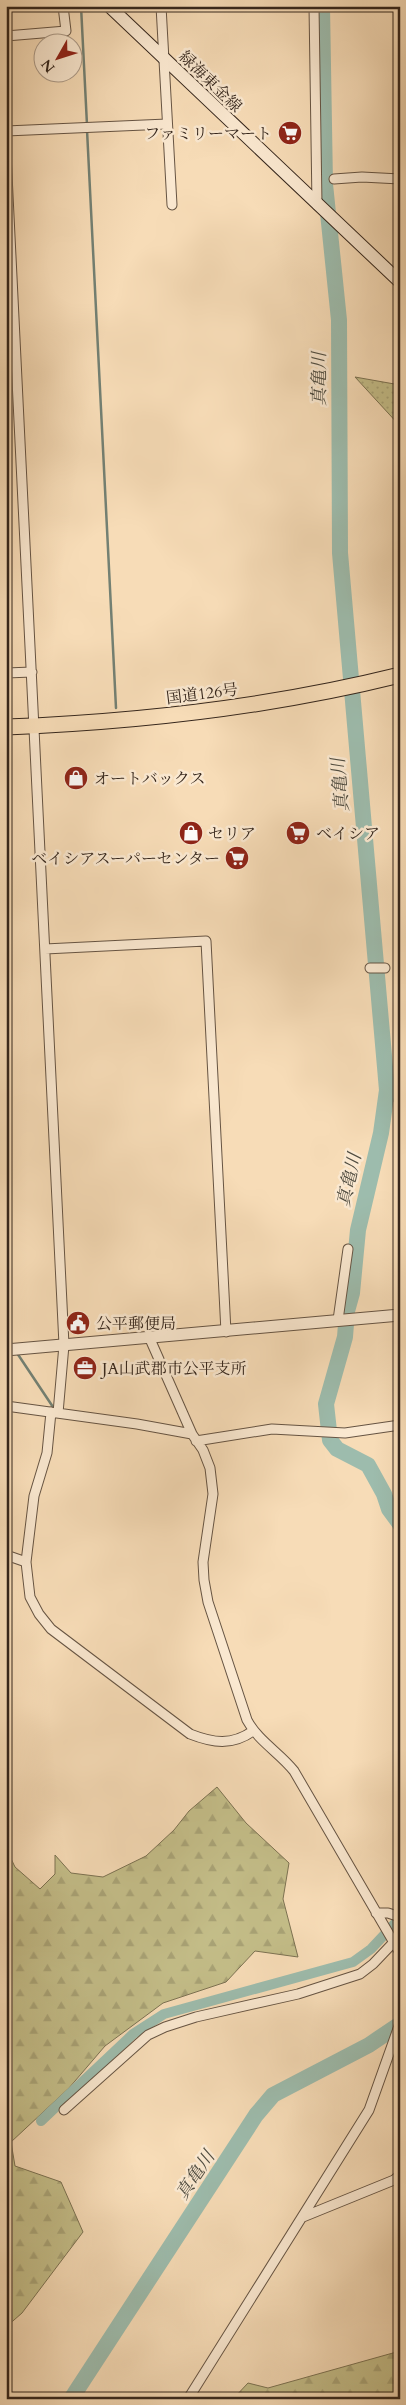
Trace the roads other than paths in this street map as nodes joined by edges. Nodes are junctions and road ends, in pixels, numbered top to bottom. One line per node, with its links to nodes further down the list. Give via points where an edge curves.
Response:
1 (63, 6): 5 (street, via 66,31)
2 (109, 6): 6 (main road, 緑海東金線)
3 (162, 6): 6 (street)
4 (314, 6): 13 (street)
5 (6, 36)
6 (164, 59): 7 (street); 13 (main road, 緑海東金線)
7 (167, 124): 8 (street); 12 (street)
8 (6, 131)
9 (6, 154): 15 (street)
10 (334, 179): 11 (street)
11 (400, 179)
12 (172, 205)
13 (317, 205): 14 (main road, 緑海東金線)
14 (400, 282)
15 (32, 672): 16 (street); 18 (street)
16 (6, 673)
17 (400, 675): 18 (highway, 国道126号, via 210,712)
18 (34, 726): 19 (highway, 国道126号); 20 (street)
19 (6, 727)
20 (45, 949): 26 (street, via 206,941); 28 (street)
21 (370, 968): 22 (street)
22 (385, 968)
23 (348, 1249): 25 (street)
24 (400, 1315): 25 (street)
25 (338, 1320): 26 (street)
26 (226, 1332): 27 (street)
27 (150, 1339): 28 (street); 33 (street)
28 (64, 1345): 29 (street); 31 (street)
29 (6, 1350)
30 (6, 1406): 31 (street)
31 (55, 1413): 33 (street, via 137,1424); 35 (street, via 34,1496)
32 (400, 1425): 33 (street, via 345,1433 272,1429)
33 (194, 1438): 36 (street, via 210,1468 213,1494 203,1562 208,1602 246,1720)
34 (6, 1555): 35 (street)
35 (26, 1562): 36 (street, via 30,1598 51,1629 190,1734 208,1741 227,1742 242,1739)
36 (253, 1731): 37 (street, via 294,1771)
37 (376, 1913): 38 (street, via 388,1912); 39 (street)
38 (400, 1918)
39 (393, 1942): 40 (street); 42 (street, via 360,1974 298,1994 196,2016 148,2035)
40 (400, 1952)
41 (400, 2023): 44 (street, via 369,2110)
42 (64, 2110)
43 (398, 2181): 44 (street)
44 (303, 2217): 45 (street)
45 (188, 2399)

